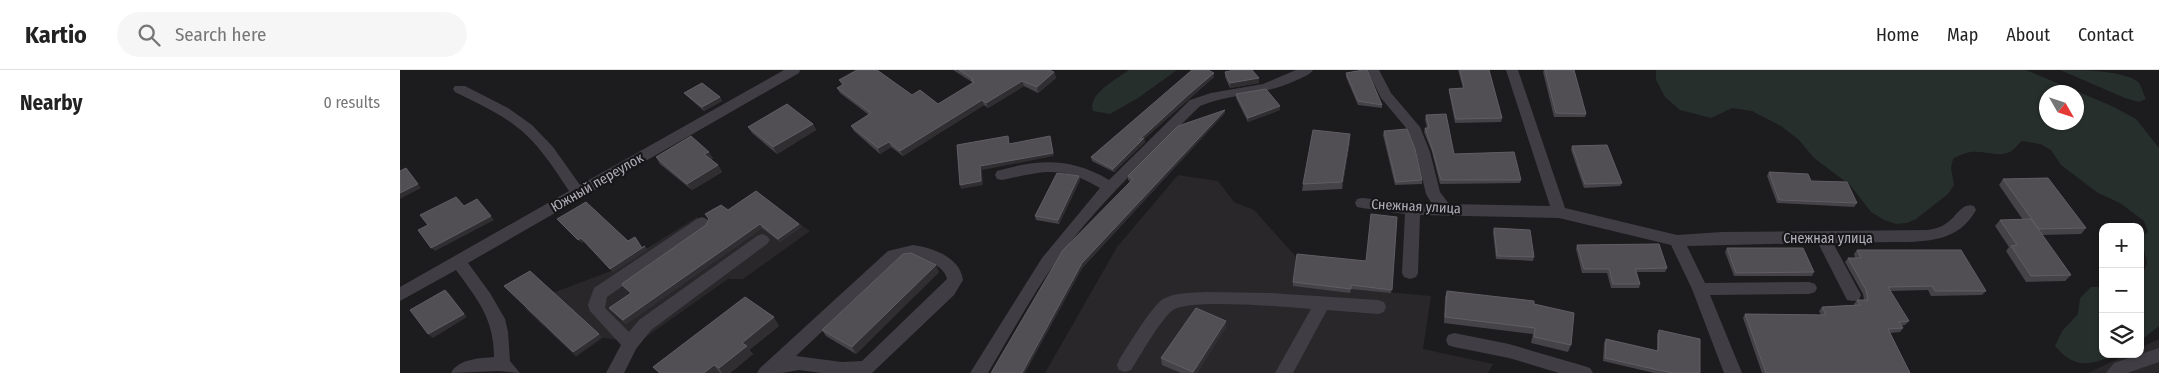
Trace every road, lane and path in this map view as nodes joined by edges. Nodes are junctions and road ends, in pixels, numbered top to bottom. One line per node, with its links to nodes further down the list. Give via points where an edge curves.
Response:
1 (794, 70): 8 (street, Южный переулок)
2 (1307, 70): 7 (street, via 1278,84 1195,103)
3 (1373, 70): 11 (street, via 1386,95 1413,127 1433,194)
4 (1512, 70): 13 (street)
5 (460, 89): 8 (street, via 528,128)
6 (1002, 175): 7 (street, via 1041,168 1065,168 1082,171)
7 (1110, 187): 34 (street, via 1048,262)
8 (578, 193): 18 (street, Южный переулок)
9 (1362, 203): 10 (street, Снежная улица)
10 (1413, 208): 11 (street, Снежная улица); 19 (street)
11 (1445, 209): 13 (street, Снежная улица)
12 (1969, 210): 15 (street, Снежная улица, via 1959,224 1943,233 1928,236)
13 (1559, 212): 17 (street, Снежная улица)
14 (702, 223): 27 (street, via 600,293 596,304 598,311)
15 (1824, 238): 17 (street, Снежная улица); 23 (street)
16 (762, 240): 27 (street, via 645,325)
17 (1677, 241): 21 (street)
18 (458, 262): 22 (street, Южный переулок); 30 (street, via 499,322)
19 (1410, 274)
20 (1809, 288): 21 (street)
21 (1700, 289): 37 (street)
22 (400, 295)
23 (1853, 295)
24 (1322, 303): 25 (street); 29 (street, via 1182,299 1168,304); 35 (street)
25 (1378, 307)
26 (1454, 340): 36 (street, via 1509,351)
27 (630, 344): 33 (street)
28 (2159, 355): 38 (street, via 2120,368)
29 (1124, 365)
30 (507, 368): 32 (street, via 485,364)
31 (769, 371): 31 (street, via 802,362 845,372 866,368 948,290 955,280 954,272 950,266 925,253 913,251 893,255)
32 (460, 373)
33 (615, 373)
34 (979, 373)
35 (1284, 373)
36 (1584, 373)
37 (1733, 373)
38 (2116, 373)

